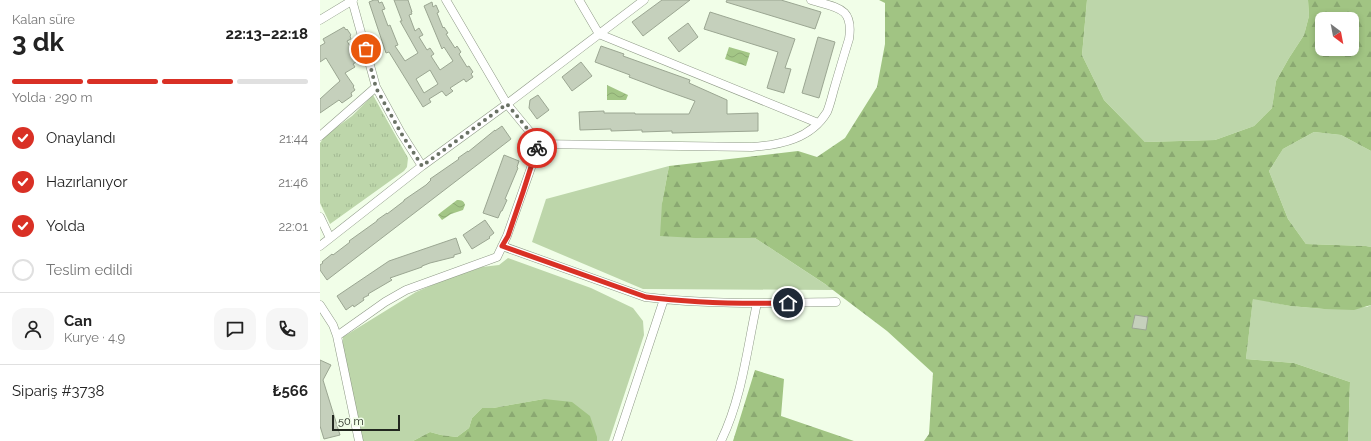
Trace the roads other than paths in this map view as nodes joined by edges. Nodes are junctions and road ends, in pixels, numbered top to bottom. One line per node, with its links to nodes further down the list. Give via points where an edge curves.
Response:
1 (352, 0): 6 (street); 8 (street)
2 (446, 0): 9 (street)
3 (579, 0): 7 (street)
4 (644, 0): 7 (street)
5 (811, 0): 10 (street, via 842,10 847,14 851,28 827,111)
6 (320, 20)
7 (599, 34): 9 (street); 10 (street)
8 (376, 88): 11 (street); 13 (street)
9 (507, 104): 12 (street); 13 (street)
10 (818, 123): 12 (street, via 806,133 774,146)
11 (320, 136)
12 (537, 144): 17 (street, via 537,151 508,236)
13 (422, 166): 15 (street)
14 (320, 217): 15 (street)
15 (330, 238): 16 (street)
16 (320, 246)
17 (502, 246): 18 (street, via 646,297); 22 (street, via 497,257 397,295)
18 (664, 299): 20 (street); 24 (street)
19 (836, 302): 20 (street)
20 (757, 303): 25 (street, via 737,400)
21 (320, 305): 22 (street)
22 (337, 336): 23 (street)
23 (359, 441)
24 (617, 441)
25 (721, 441)

